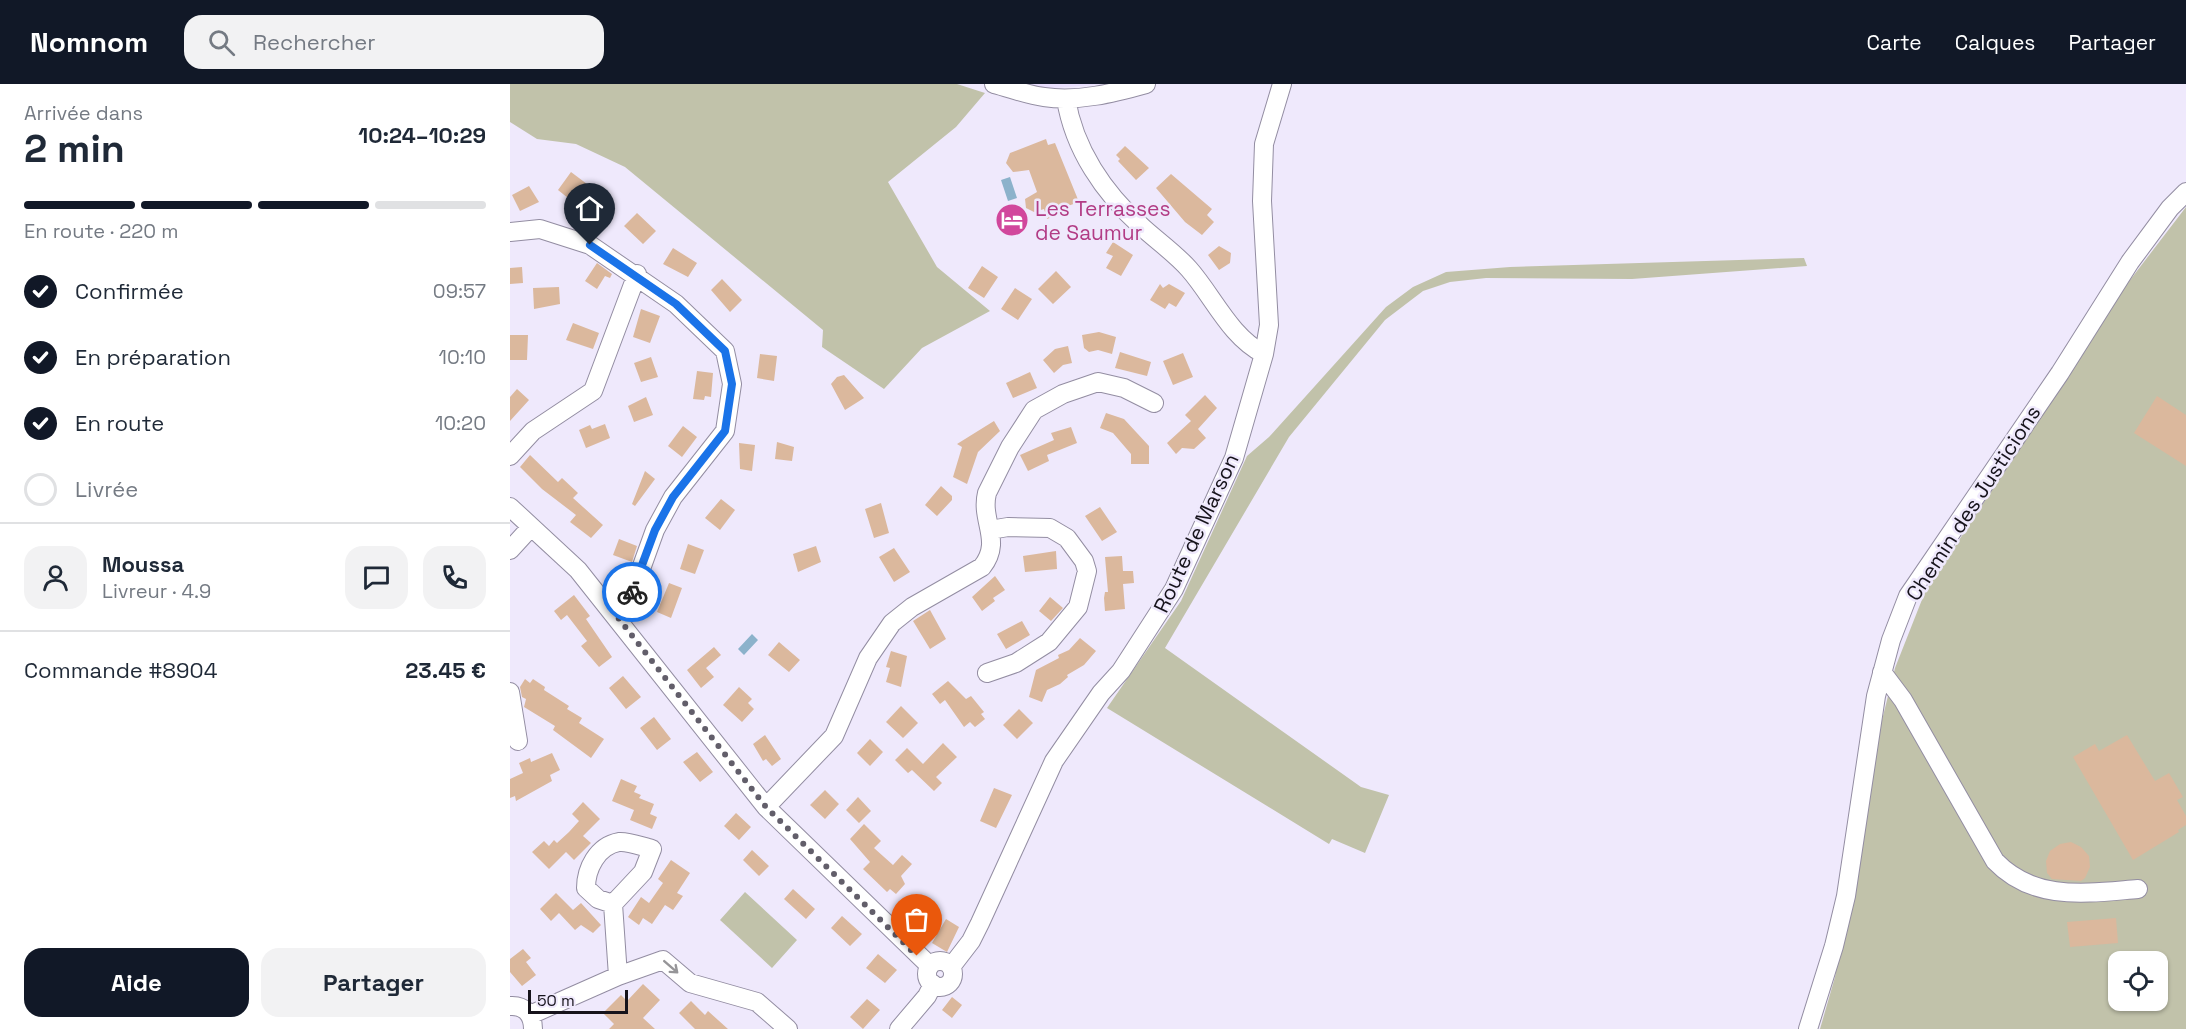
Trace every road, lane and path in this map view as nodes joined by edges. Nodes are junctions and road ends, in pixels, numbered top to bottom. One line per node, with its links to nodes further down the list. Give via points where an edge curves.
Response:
1 (993, 84): 4 (street)
2 (1146, 84): 4 (street)
3 (1282, 84): 8 (street, Route de Marson, via 1264,144 1262,201 1269,325)
4 (1066, 99): 8 (street, via 1089,166 1126,213 1188,268 1231,326)
5 (2186, 192): 16 (street, Chemin des Justicions, via 2130,262 2060,373 1921,577 1899,618)
6 (510, 232): 7 (street, via 540,229 590,245)
7 (636, 274): 10 (street, via 592,391 533,431); 15 (street, via 676,304 725,351 732,384 725,431 673,497 655,530 633,591)
8 (1264, 354): 24 (street, Route de Marson, via 1234,458 1174,589 1127,662 1054,761 976,932)
9 (1154, 403): 13 (street, via 1124,388 1098,382 1063,394 1034,410 987,493)
10 (510, 456)
11 (510, 507): 12 (street)
12 (531, 527): 14 (street); 15 (street, via 578,570)
13 (990, 530): 17 (street, via 1050,528 1067,538 1087,571 1078,607 1049,642 1016,663); 20 (street, via 993,550 982,567 912,608 884,633 868,658 834,736)
14 (510, 550)
15 (616, 615): 20 (street)
16 (1882, 672): 21 (street, via 1903,700 1995,861 2008,874 2057,893); 31 (street, Chemin des Justicions, via 1846,896)
17 (987, 673)
18 (510, 692): 19 (street)
19 (518, 741)
20 (766, 807): 23 (street)
21 (2138, 889)
22 (613, 904): 25 (street)
23 (930, 966): 24 (street, via 943,961); 26 (street, via 927,976)
24 (951, 967): 26 (street, via 952,976 947,984)
25 (618, 976): 28 (street); 29 (street, one-way to 29, via 663,960 690,983 757,1002)
26 (933, 984): 30 (street)
27 (510, 1006): 28 (street, via 520,1007)
28 (531, 1022)
29 (788, 1029)
30 (899, 1029)
31 (1808, 1029)

